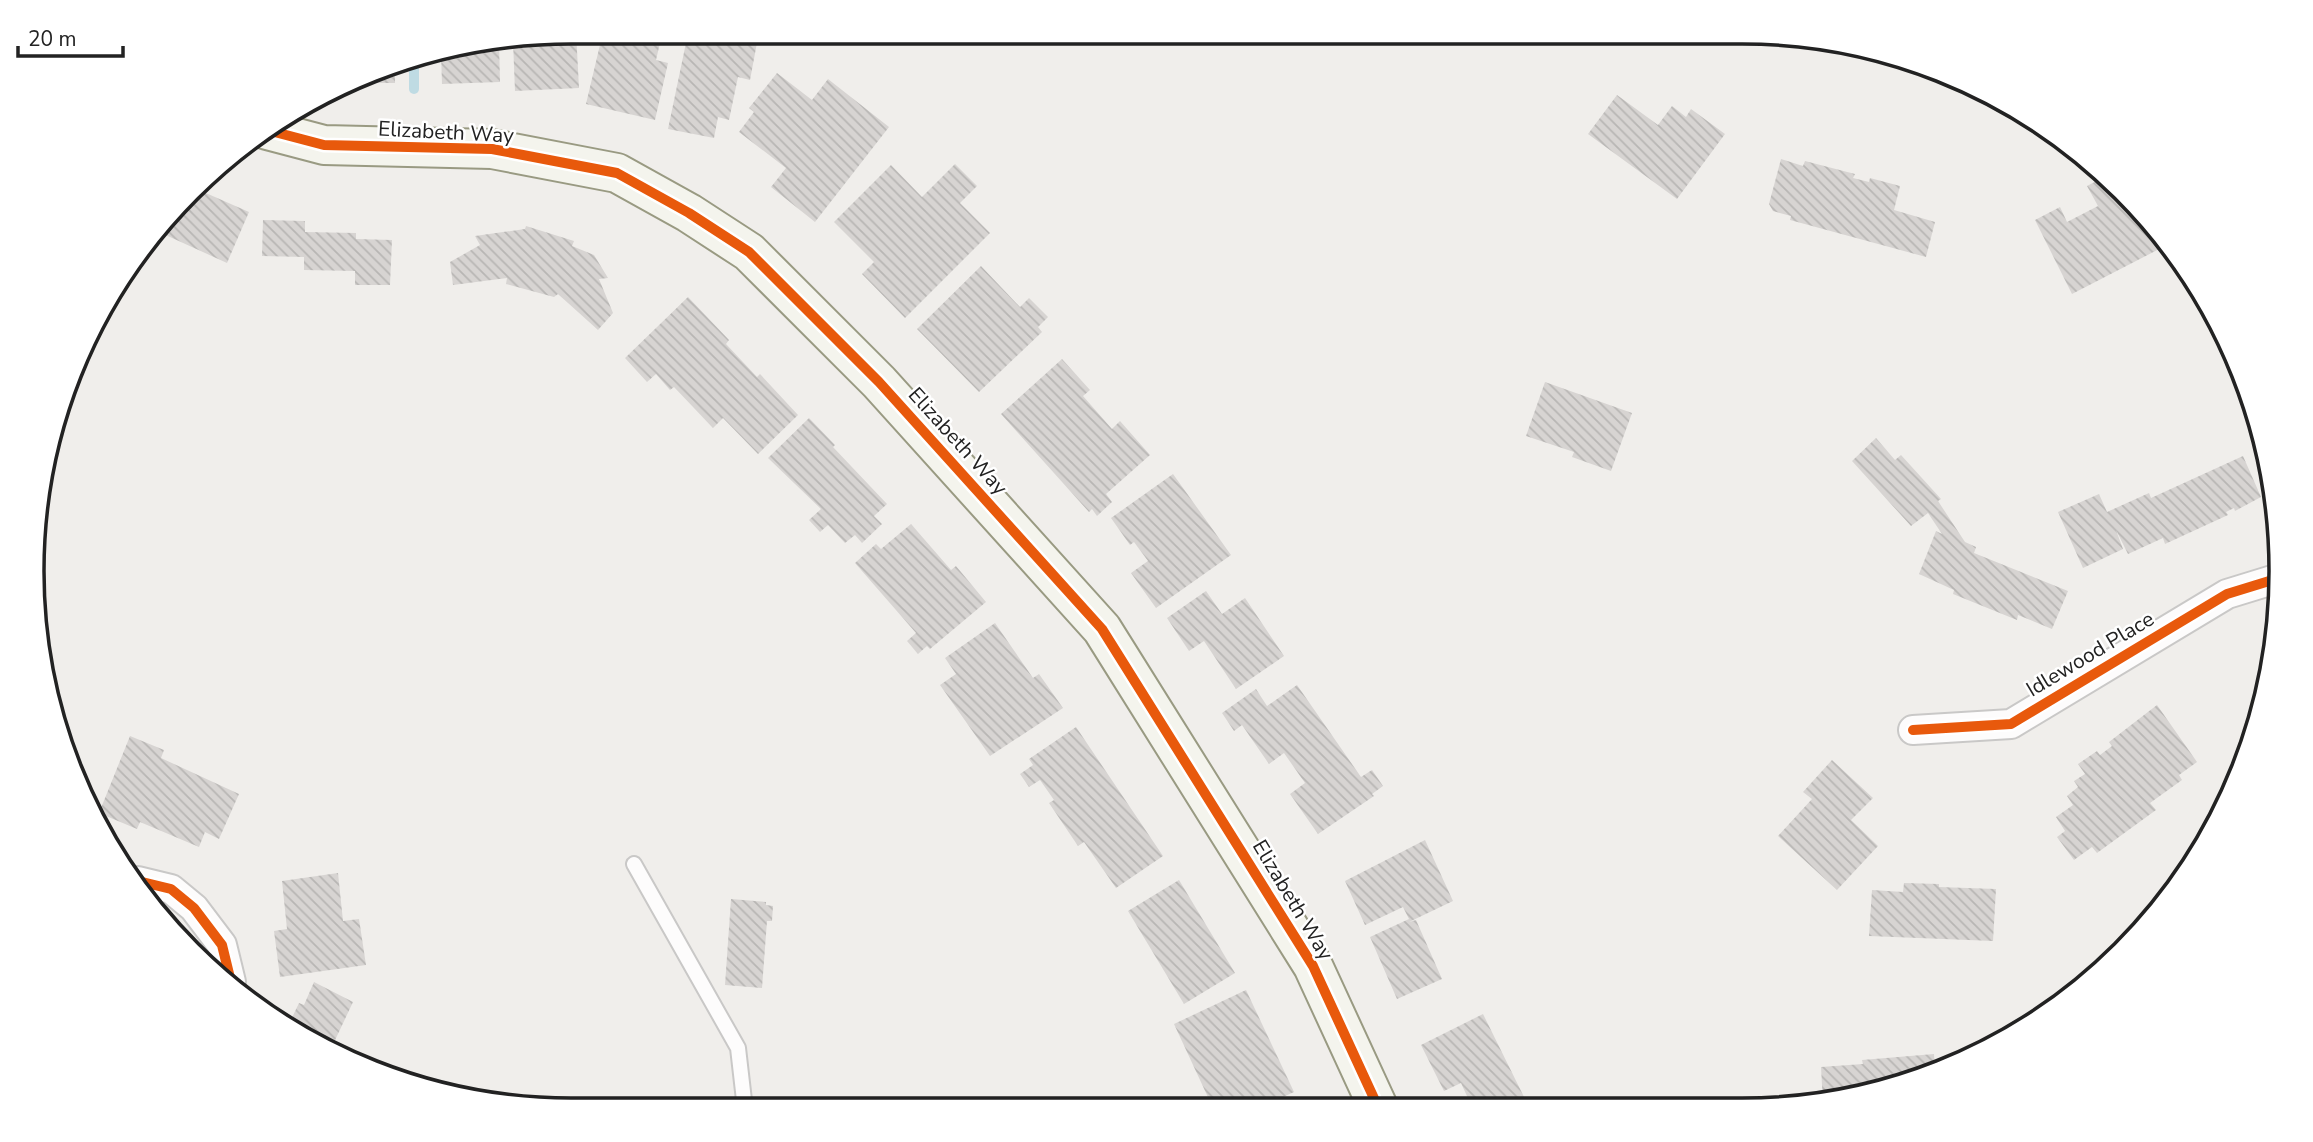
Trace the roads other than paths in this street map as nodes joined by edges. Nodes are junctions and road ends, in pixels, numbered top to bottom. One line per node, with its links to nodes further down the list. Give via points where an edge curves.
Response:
1 (278, 133): 8 (street, Elizabeth Way, via 324,145 492,149 617,173 749,252 879,382 1102,629 1313,966)
2 (2269, 581): 3 (street, Idlewood Place, via 2227,594 2011,724)
3 (1913, 730)
4 (634, 864): 7 (lane, via 738,1048)
5 (147, 883): 6 (street, via 171,889 194,908 222,945)
6 (228, 971)
7 (744, 1098)
8 (1374, 1098)

